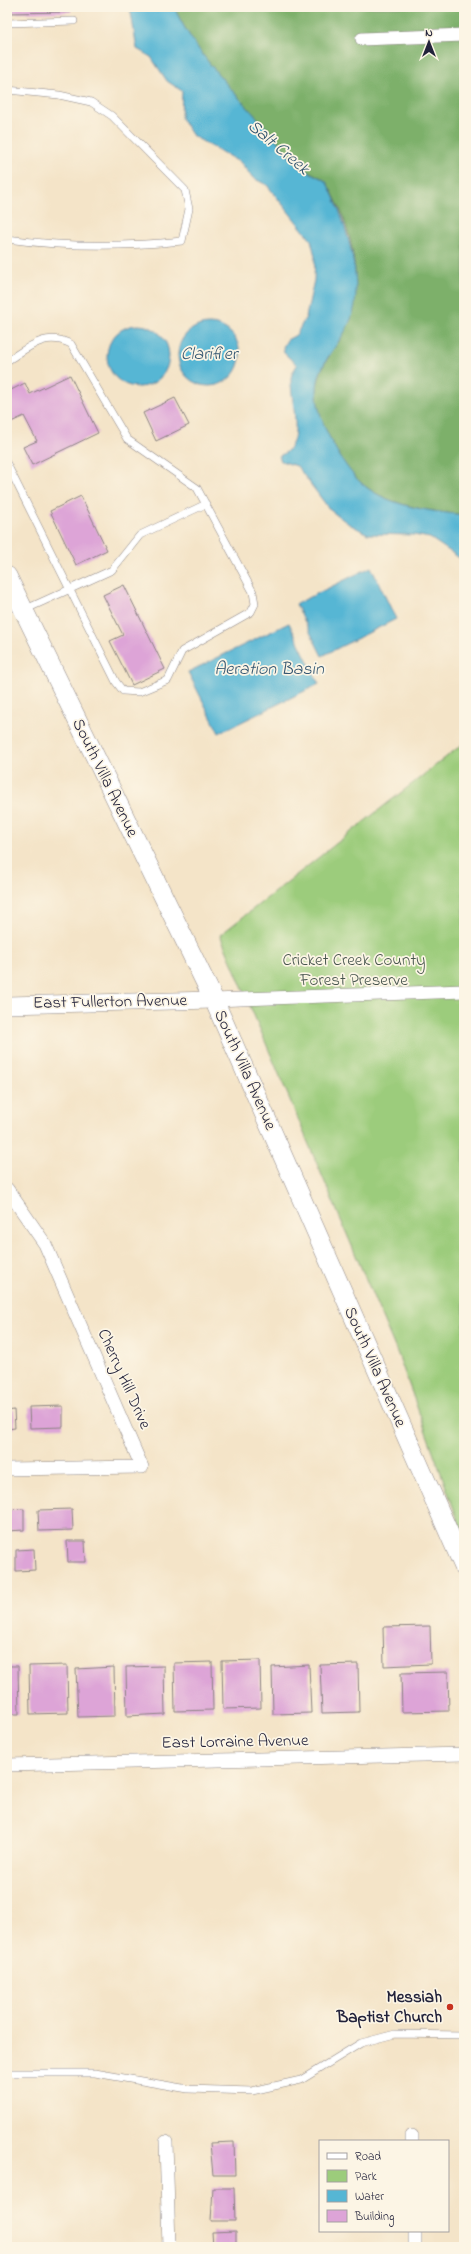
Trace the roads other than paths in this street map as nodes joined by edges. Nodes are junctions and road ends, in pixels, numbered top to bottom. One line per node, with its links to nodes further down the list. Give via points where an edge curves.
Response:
1 (74, 21): 2 (lane)
2 (7, 22)
3 (464, 35): 4 (street)
4 (362, 39)
5 (7, 90): 6 (lane, via 59,95 91,102 112,116 185,190 189,209 182,241 50,245)
6 (7, 239)
7 (7, 361): 9 (lane, via 48,338 62,339 72,344 127,439 197,488)
8 (7, 464): 11 (lane)
9 (206, 504): 11 (lane, via 140,535 112,570); 11 (lane, via 253,592 255,604 251,612 182,651 168,680 139,692 123,691 116,682)
10 (8, 579): 12 (main road, South Villa Avenue)
11 (70, 589): 12 (lane)
12 (24, 610): 14 (main road, South Villa Avenue)
13 (462, 991): 14 (street)
14 (214, 1000): 15 (street, East Fullerton Avenue); 18 (main road, South Villa Avenue)
15 (7, 1005)
16 (7, 1189): 17 (street, Cherry Hill Drive, via 45,1244 142,1466)
17 (7, 1469)
18 (464, 1567)
19 (464, 1754): 20 (street, East Lorraine Avenue)
20 (7, 1765)
21 (464, 2034): 22 (lane, via 395,2034 360,2043 302,2080 252,2091 188,2089 95,2072)
22 (7, 2073)
23 (166, 2142): 25 (street)
24 (415, 2232): 26 (street)
25 (169, 2247)
26 (415, 2247)

